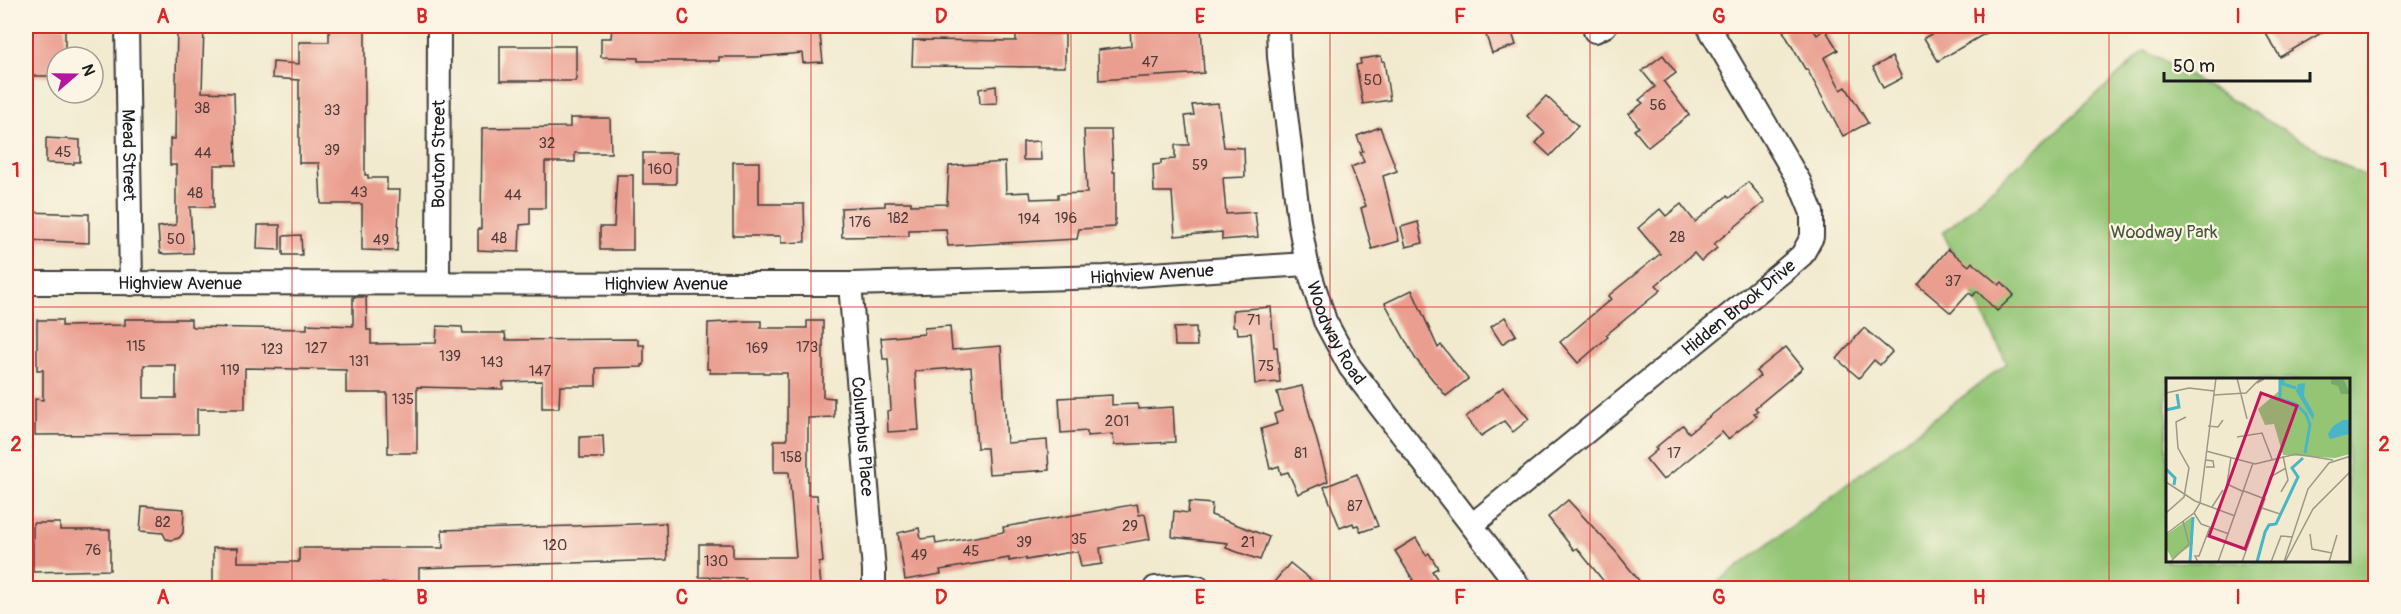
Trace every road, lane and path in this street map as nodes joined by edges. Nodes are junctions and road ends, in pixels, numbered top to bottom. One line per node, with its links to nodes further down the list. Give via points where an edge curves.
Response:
1 (127, 26): 8 (street, Mead Street)
2 (439, 26): 7 (street, Bouton Street)
3 (1278, 26): 5 (street, Woodway Road, via 1286,118)
4 (1708, 26): 10 (street, Hidden Brook Drive, via 1798,181 1812,213 1812,237 1802,255 1787,268)
5 (1307, 264): 9 (street, Highview Avenue, via 1105,277); 10 (street, Woodway Road, via 1316,297 1341,354)
6 (26, 283): 8 (street, Highview Avenue)
7 (438, 283): 8 (street, Highview Avenue); 9 (street, Highview Avenue)
8 (131, 284)
9 (850, 284): 11 (street, Columbus Place)
10 (1472, 525): 14 (street, Woodway Road)
11 (874, 588)
12 (1155, 588): 13 (street)
13 (1199, 588)
14 (1520, 588)

